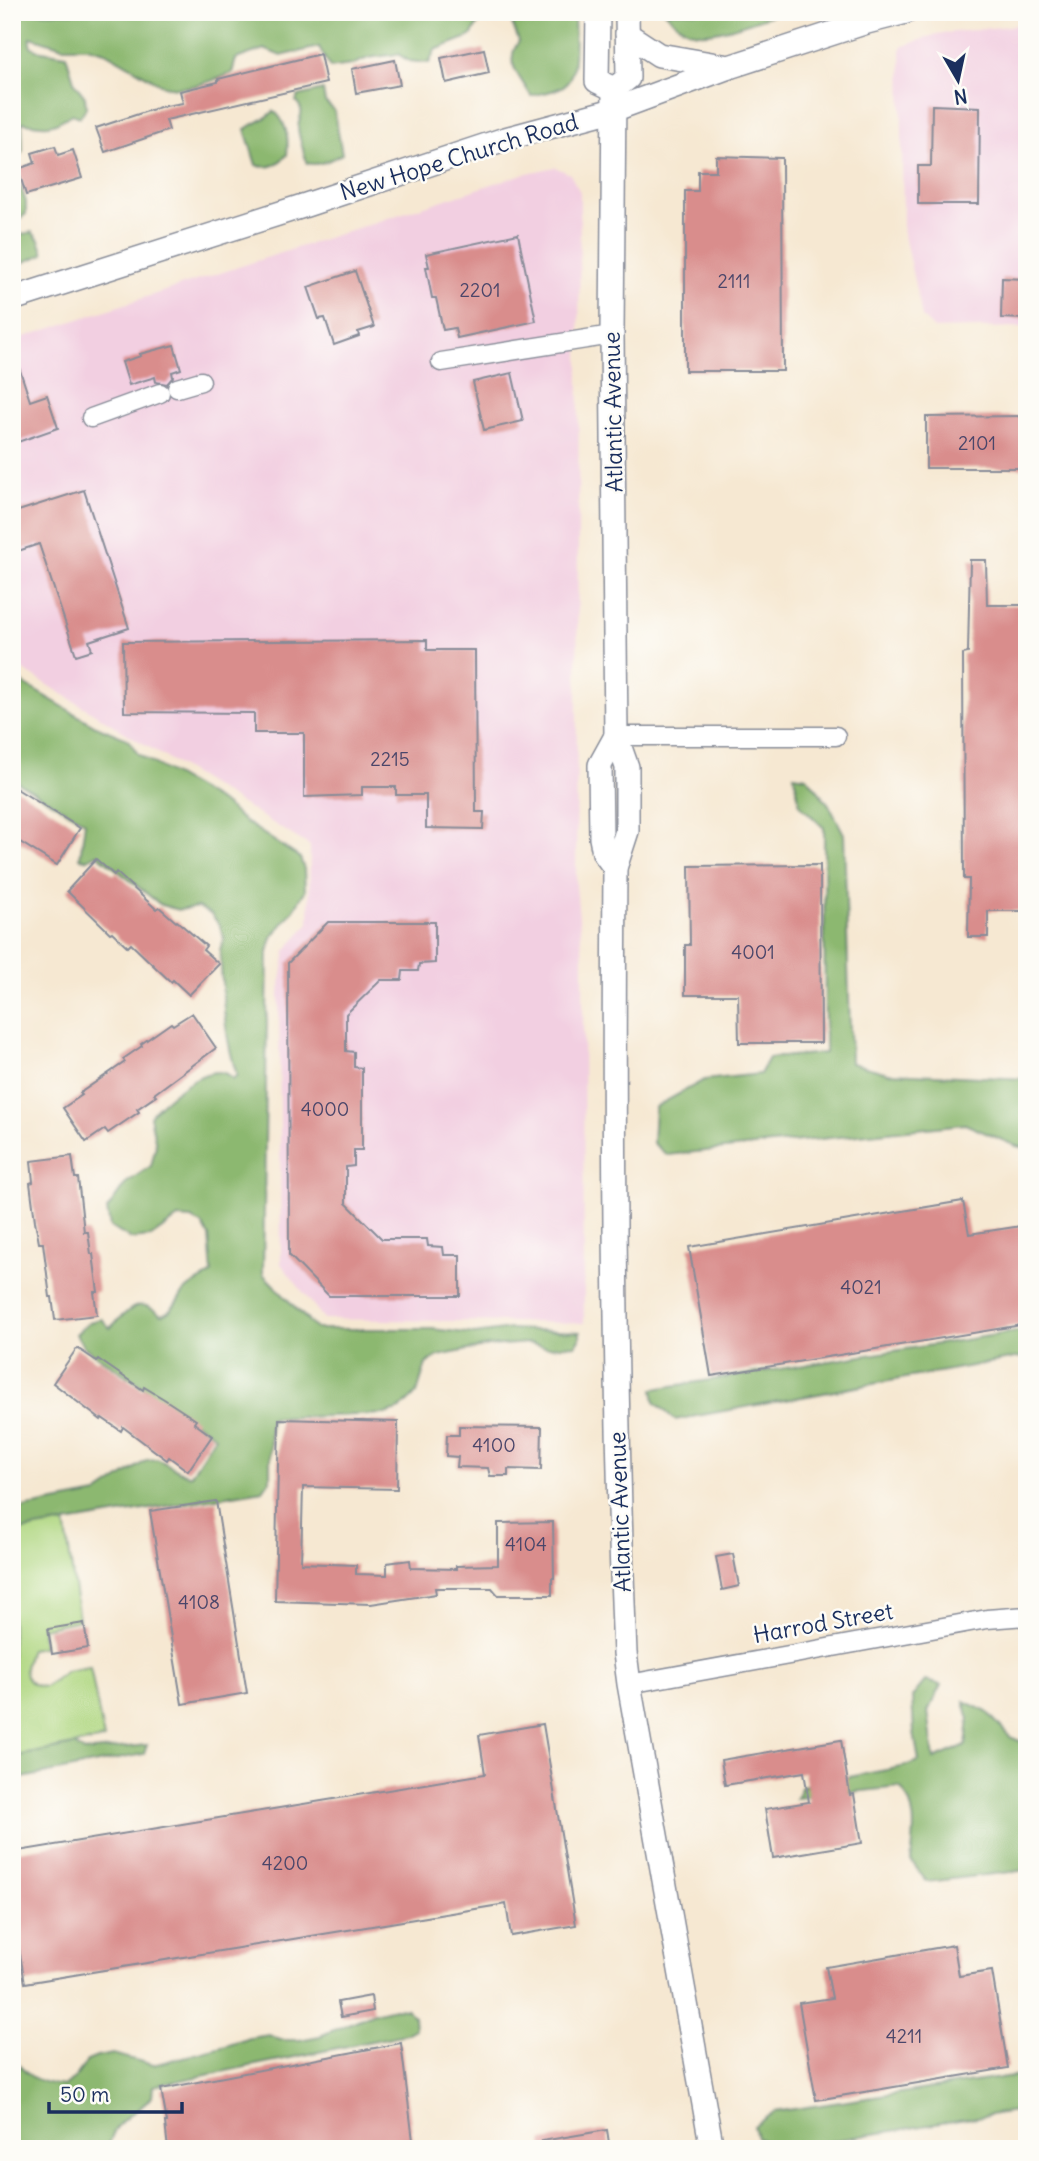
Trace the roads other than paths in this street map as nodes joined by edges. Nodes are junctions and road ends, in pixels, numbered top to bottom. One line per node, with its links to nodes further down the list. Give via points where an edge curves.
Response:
1 (598, 12): 5 (main road, via 597,81)
2 (906, 12): 4 (main road, New Hope Church Road)
3 (627, 23): 4 (main road, via 659,55); 5 (main road, Atlantic Avenue, via 628,78)
4 (729, 67): 5 (main road, New Hope Church Road)
5 (614, 99): 6 (main road, New Hope Church Road, via 505,139); 7 (main road, Atlantic Avenue)
6 (12, 299)
7 (612, 335): 8 (street); 11 (main road, Atlantic Avenue)
8 (441, 362)
9 (201, 381): 10 (street)
10 (91, 418)
11 (616, 736): 12 (street); 14 (main road, Atlantic Avenue, via 600,765 601,838 604,853 615,868 615,1369)
12 (836, 736)
13 (1027, 1616): 14 (street, Harrod Street, via 987,1619)
14 (629, 1684): 15 (main road, Atlantic Avenue)
15 (712, 2149)

